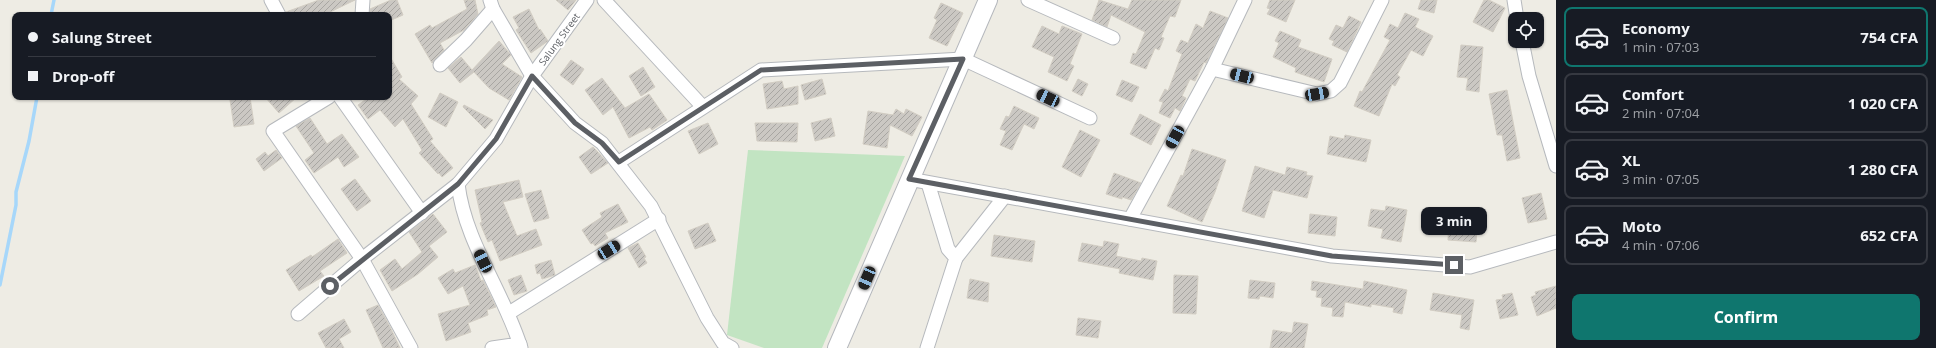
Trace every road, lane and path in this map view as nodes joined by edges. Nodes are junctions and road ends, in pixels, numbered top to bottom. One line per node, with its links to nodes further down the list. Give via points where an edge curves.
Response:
1 (271, 0): 11 (street)
2 (363, 0): 12 (street)
3 (587, 0): 19 (street, Salung Street)
4 (604, 0): 22 (street)
5 (988, 0): 16 (street)
6 (1028, 0): 14 (street)
7 (1245, 0): 18 (street)
8 (1382, 0): 18 (street, via 1340,83 1331,91 1317,94)
9 (1514, 0): 13 (street)
10 (492, 4): 17 (street, via 466,40); 19 (street)
11 (277, 12)
12 (362, 12)
13 (1516, 12)
14 (1113, 38)
15 (1523, 48): 25 (street, via 1529,76)
16 (963, 59): 22 (street, via 761,70); 23 (street); 26 (street)
17 (440, 65)
18 (1212, 69): 32 (street)
19 (532, 76): 24 (street, via 575,123 602,143); 28 (street, Salung Street, via 496,139)
20 (324, 100): 35 (street, via 273,131)
21 (342, 100): 30 (street)
22 (704, 107): 24 (street)
23 (1090, 118)
24 (619, 162): 31 (street)
25 (1556, 166)
26 (909, 179): 27 (street); 42 (street)
27 (928, 183): 29 (street); 34 (street, via 948,249)
28 (458, 184): 30 (street, Salung Street); 36 (street, via 459,199 470,235)
29 (1005, 196): 32 (street); 34 (street)
30 (422, 213): 35 (street, Salung Street)
31 (659, 219): 36 (street); 39 (street, via 707,318)
32 (1130, 219): 33 (street, via 1332,256 1470,267)
33 (1556, 242)
34 (956, 258): 43 (street)
35 (362, 259): 37 (street, Salung Street); 40 (street)
36 (509, 313): 38 (street)
37 (298, 314)
38 (520, 346): 41 (street)
39 (726, 346)
40 (411, 348)
41 (492, 348)
42 (837, 348)
43 (927, 348)

